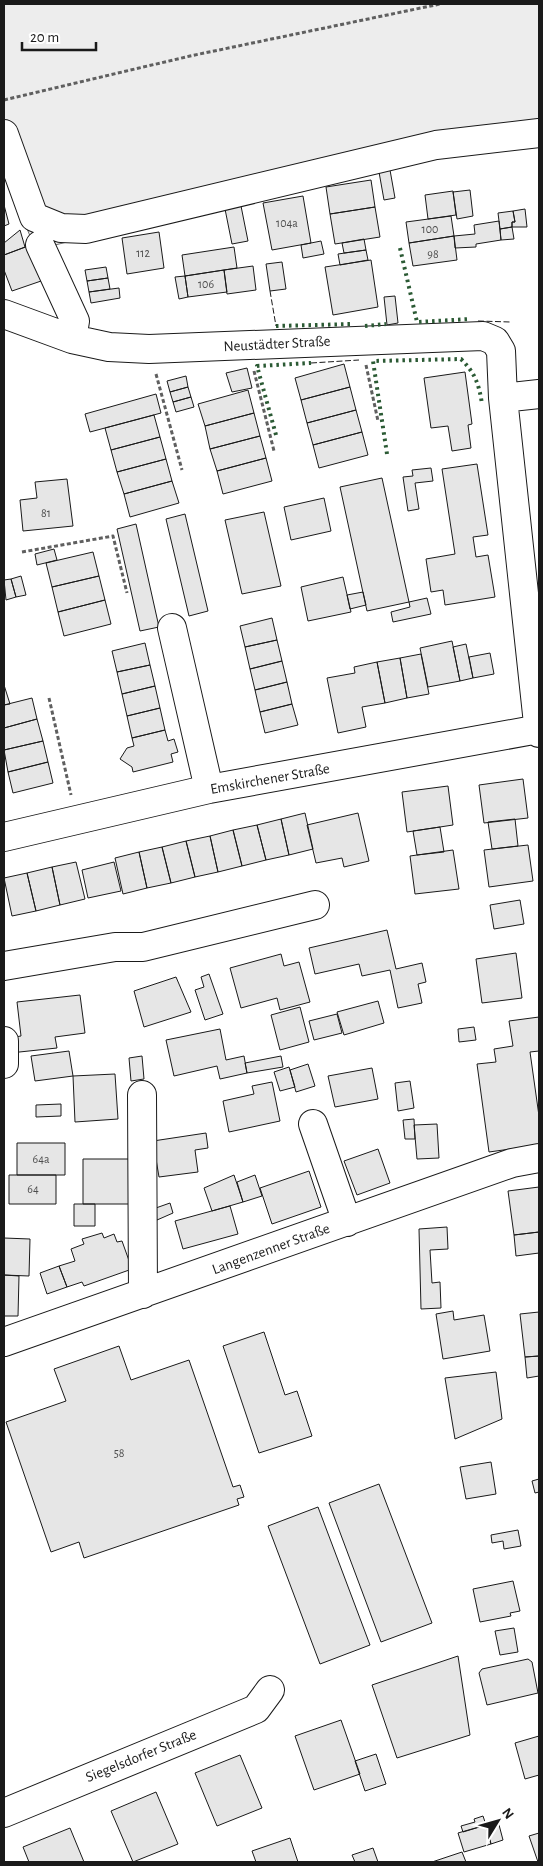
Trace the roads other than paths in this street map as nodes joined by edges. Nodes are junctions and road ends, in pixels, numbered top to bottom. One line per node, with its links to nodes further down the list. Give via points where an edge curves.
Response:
1 (539, 133): 2 (street, via 436,145 86,228 61,228 34,217)
2 (4, 134)
3 (40, 245): 5 (street, via 74,321)
4 (4, 314): 5 (street, Neustädter Straße)
5 (72, 339): 7 (street, Neustädter Straße, via 109,347 149,349 483,336 495,341 500,351)
6 (539, 394): 7 (street)
7 (503, 398): 8 (street, Neustädter Straße)
8 (528, 531): 10 (street, Neustädter Straße)
9 (172, 628): 12 (street)
10 (539, 729): 11 (street, Neustädter Straße); 12 (street, Emskirchener Straße)
11 (539, 733)
12 (209, 789): 13 (street, Emskirchener Straße)
13 (4, 837)
14 (315, 905): 15 (street, via 143,947 115,947)
15 (4, 966)
16 (4, 1041): 17 (street)
17 (4, 1064)
18 (142, 1095): 22 (street)
19 (313, 1124): 21 (street)
20 (539, 1158): 21 (street, Langenzenner Straße, via 512,1163)
21 (347, 1222): 22 (street, Langenzenner Straße)
22 (143, 1294): 23 (street, Langenzenner Straße)
23 (4, 1342)
24 (270, 1690): 25 (street, Siegelsdorfer Straße, via 256,1709)
25 (4, 1813)

